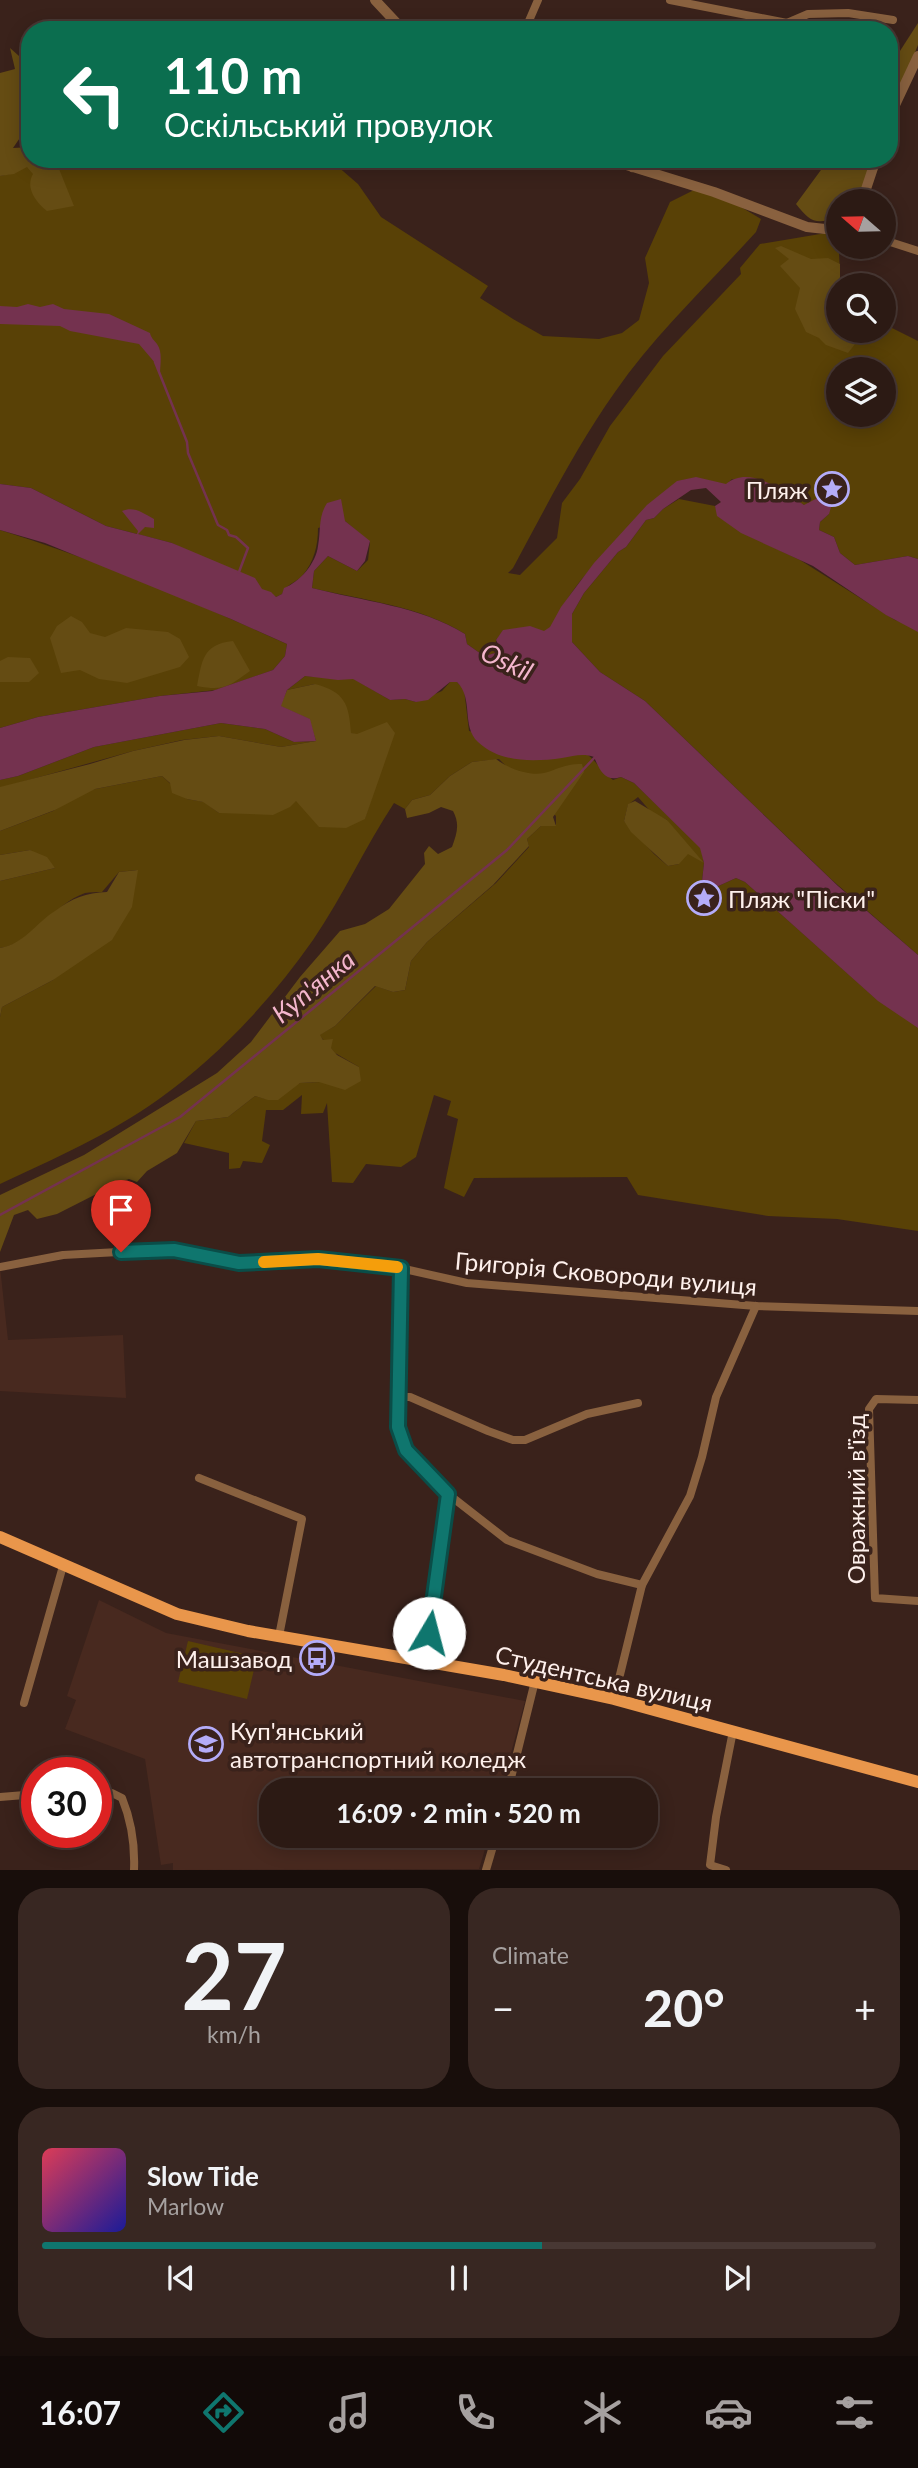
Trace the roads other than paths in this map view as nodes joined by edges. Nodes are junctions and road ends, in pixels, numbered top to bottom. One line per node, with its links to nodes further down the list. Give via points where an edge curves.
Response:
1 (375, 0): 5 (street)
2 (538, 0): 6 (street)
3 (670, 0): 7 (street)
4 (893, 20): 8 (street, via 821,13)
5 (395, 21)
6 (530, 21)
7 (776, 21)
8 (791, 21)
9 (918, 55): 10 (street)
10 (898, 98)
11 (632, 168): 14 (street, via 715,192 788,221)
12 (873, 168): 13 (street)
13 (866, 189)
14 (825, 229)
15 (896, 244): 16 (street)
16 (918, 251)
17 (0, 1267): 18 (street, Григорія Сковороди вулиця, via 63,1255 174,1250 239,1263 318,1259)
18 (401, 1268): 19 (street, Григорія Сковороди вулиця, via 467,1283); 21 (street)
19 (756, 1306): 20 (street, Григорія Сковороди вулиця); 28 (street, via 716,1396 690,1496)
20 (918, 1311)
21 (397, 1397): 23 (street, via 410,1397 513,1440 524,1440 587,1414); 25 (street, via 398,1427 406,1450)
22 (918, 1400): 29 (street, Овражний в'їзд, via 876,1399 869,1409 875,1598)
23 (638, 1403)
24 (199, 1478): 30 (street, via 302,1519)
25 (448, 1494): 28 (street, via 507,1540 597,1574); 31 (street)
26 (0, 1537): 27 (main road, Студентська вулиця)
27 (63, 1566): 30 (main road, Студентська вулиця, via 177,1614); 34 (street)
28 (642, 1585): 33 (street)
29 (918, 1601)
30 (279, 1636): 31 (main road, Студентська вулиця)
31 (425, 1660): 32 (main road, Студентська вулиця)
32 (535, 1681): 33 (main road, Студентська вулиця); 36 (street)
33 (614, 1699): 35 (main road, Студентська вулиця)
34 (24, 1703)
35 (733, 1731): 37 (main road, Студентська вулиця); 44 (street, via 710,1865)
36 (511, 1778)
37 (918, 1782)
38 (112, 1793): 42 (street, via 122,1798 127,1811)
39 (21, 1795): 40 (street)
40 (0, 1797)
41 (492, 1848): 43 (street)
42 (134, 1870)
43 (486, 1870)
44 (726, 1870)

